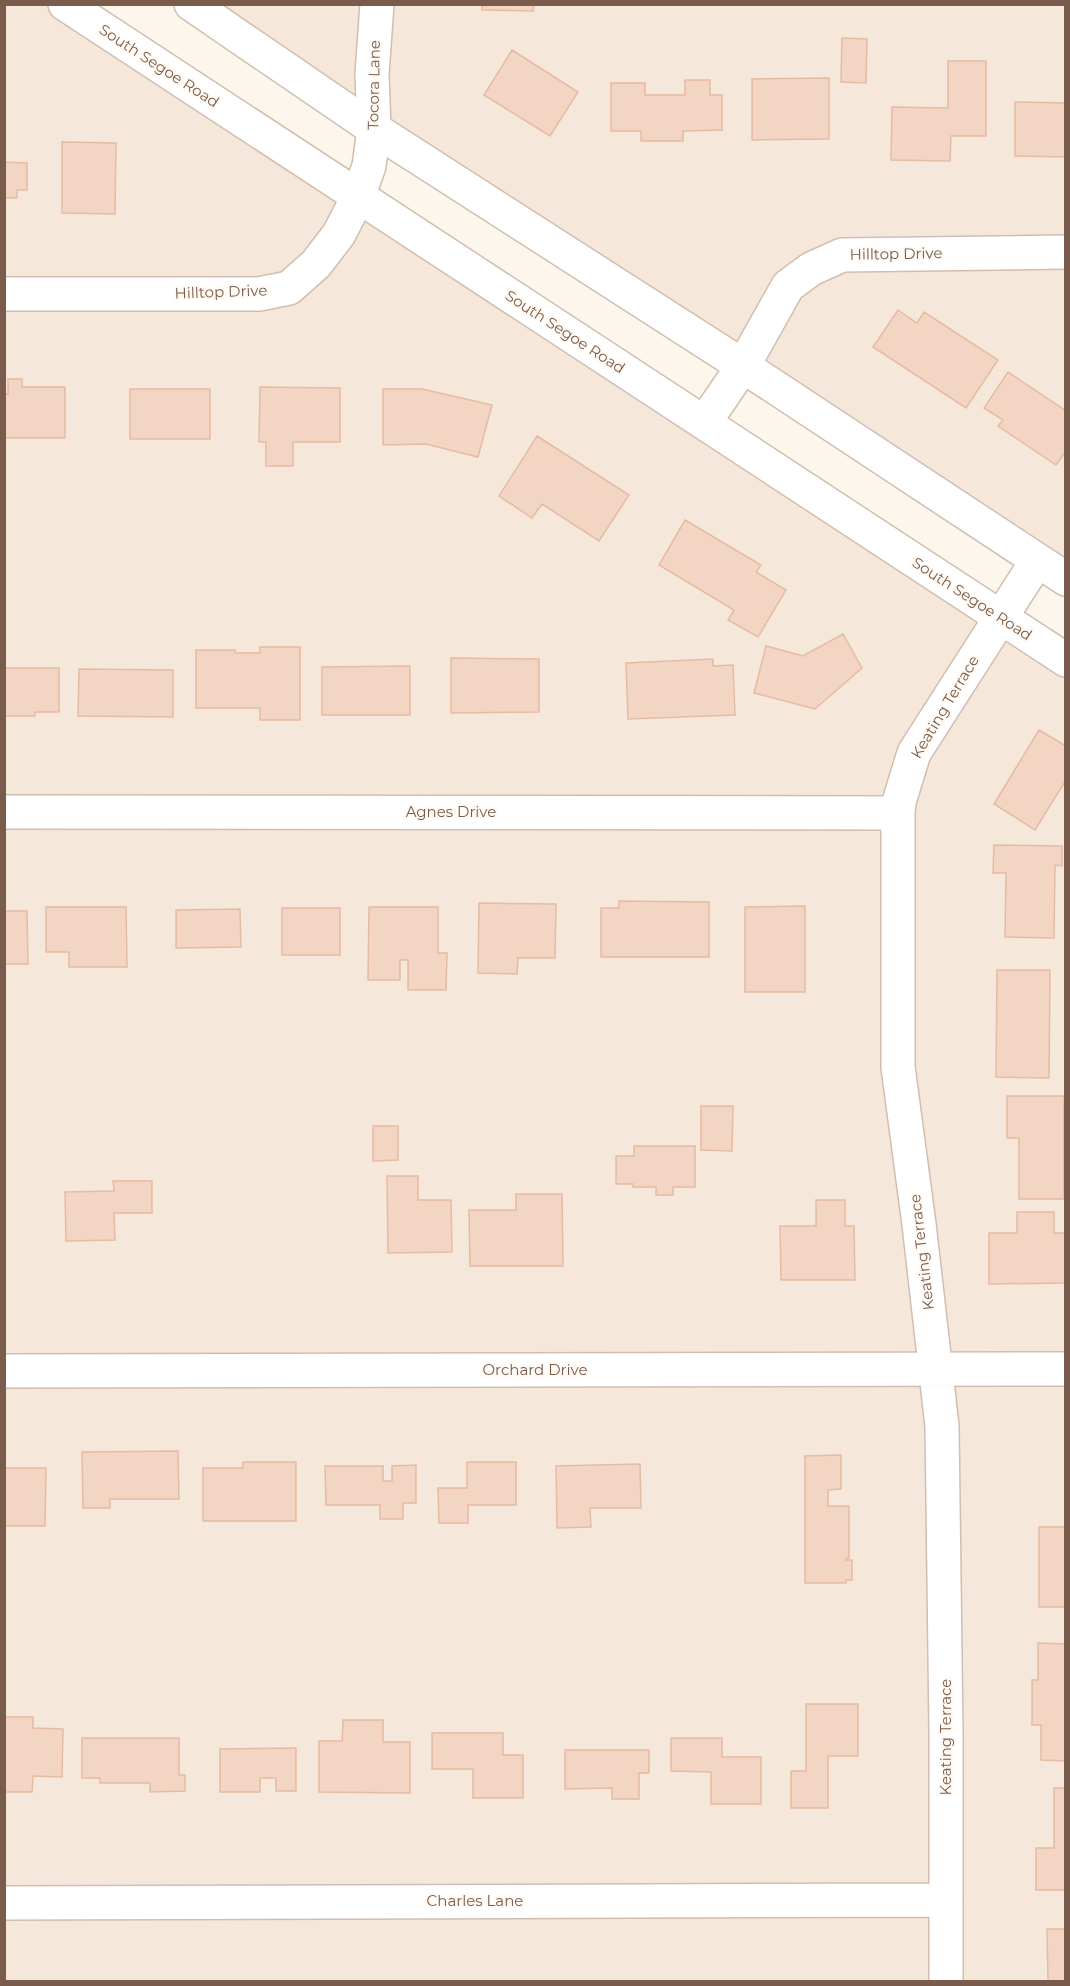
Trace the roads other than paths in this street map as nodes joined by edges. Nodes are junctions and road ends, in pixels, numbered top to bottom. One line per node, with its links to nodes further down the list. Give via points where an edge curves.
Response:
1 (65, 4): 6 (street, South Segoe Road)
2 (191, 4): 4 (street)
3 (377, 4): 4 (street, Tocora Lane, via 372,74)
4 (374, 129): 5 (street, Tocora Lane); 9 (street)
5 (369, 166): 6 (street, Hilltop Drive)
6 (358, 197): 8 (street, Hilltop Drive, via 339,234 316,264 289,288 259,294); 10 (street, South Segoe Road)
7 (1065, 252): 9 (street, Hilltop Drive, via 842,255 811,268 788,286)
8 (4, 294)
9 (743, 366): 10 (street, Hilltop Drive); 11 (street)
10 (704, 423): 13 (street, South Segoe Road)
11 (1037, 561): 12 (street); 13 (street, Keating Terrace)
12 (1065, 579)
13 (1000, 617): 14 (street, South Segoe Road); 16 (street, Keating Terrace, via 914,753)
14 (1065, 660)
15 (4, 812): 16 (street, Agnes Drive)
16 (898, 813): 18 (street, Keating Terrace, via 898,1067)
17 (1065, 1369): 18 (street, Orchard Drive)
18 (936, 1370): 19 (street, Orchard Drive); 20 (street, Keating Terrace, via 942,1437)
19 (4, 1371)
20 (946, 1900): 21 (street, Charles Lane); 22 (street, Keating Terrace)
21 (4, 1903)
22 (946, 1982)

